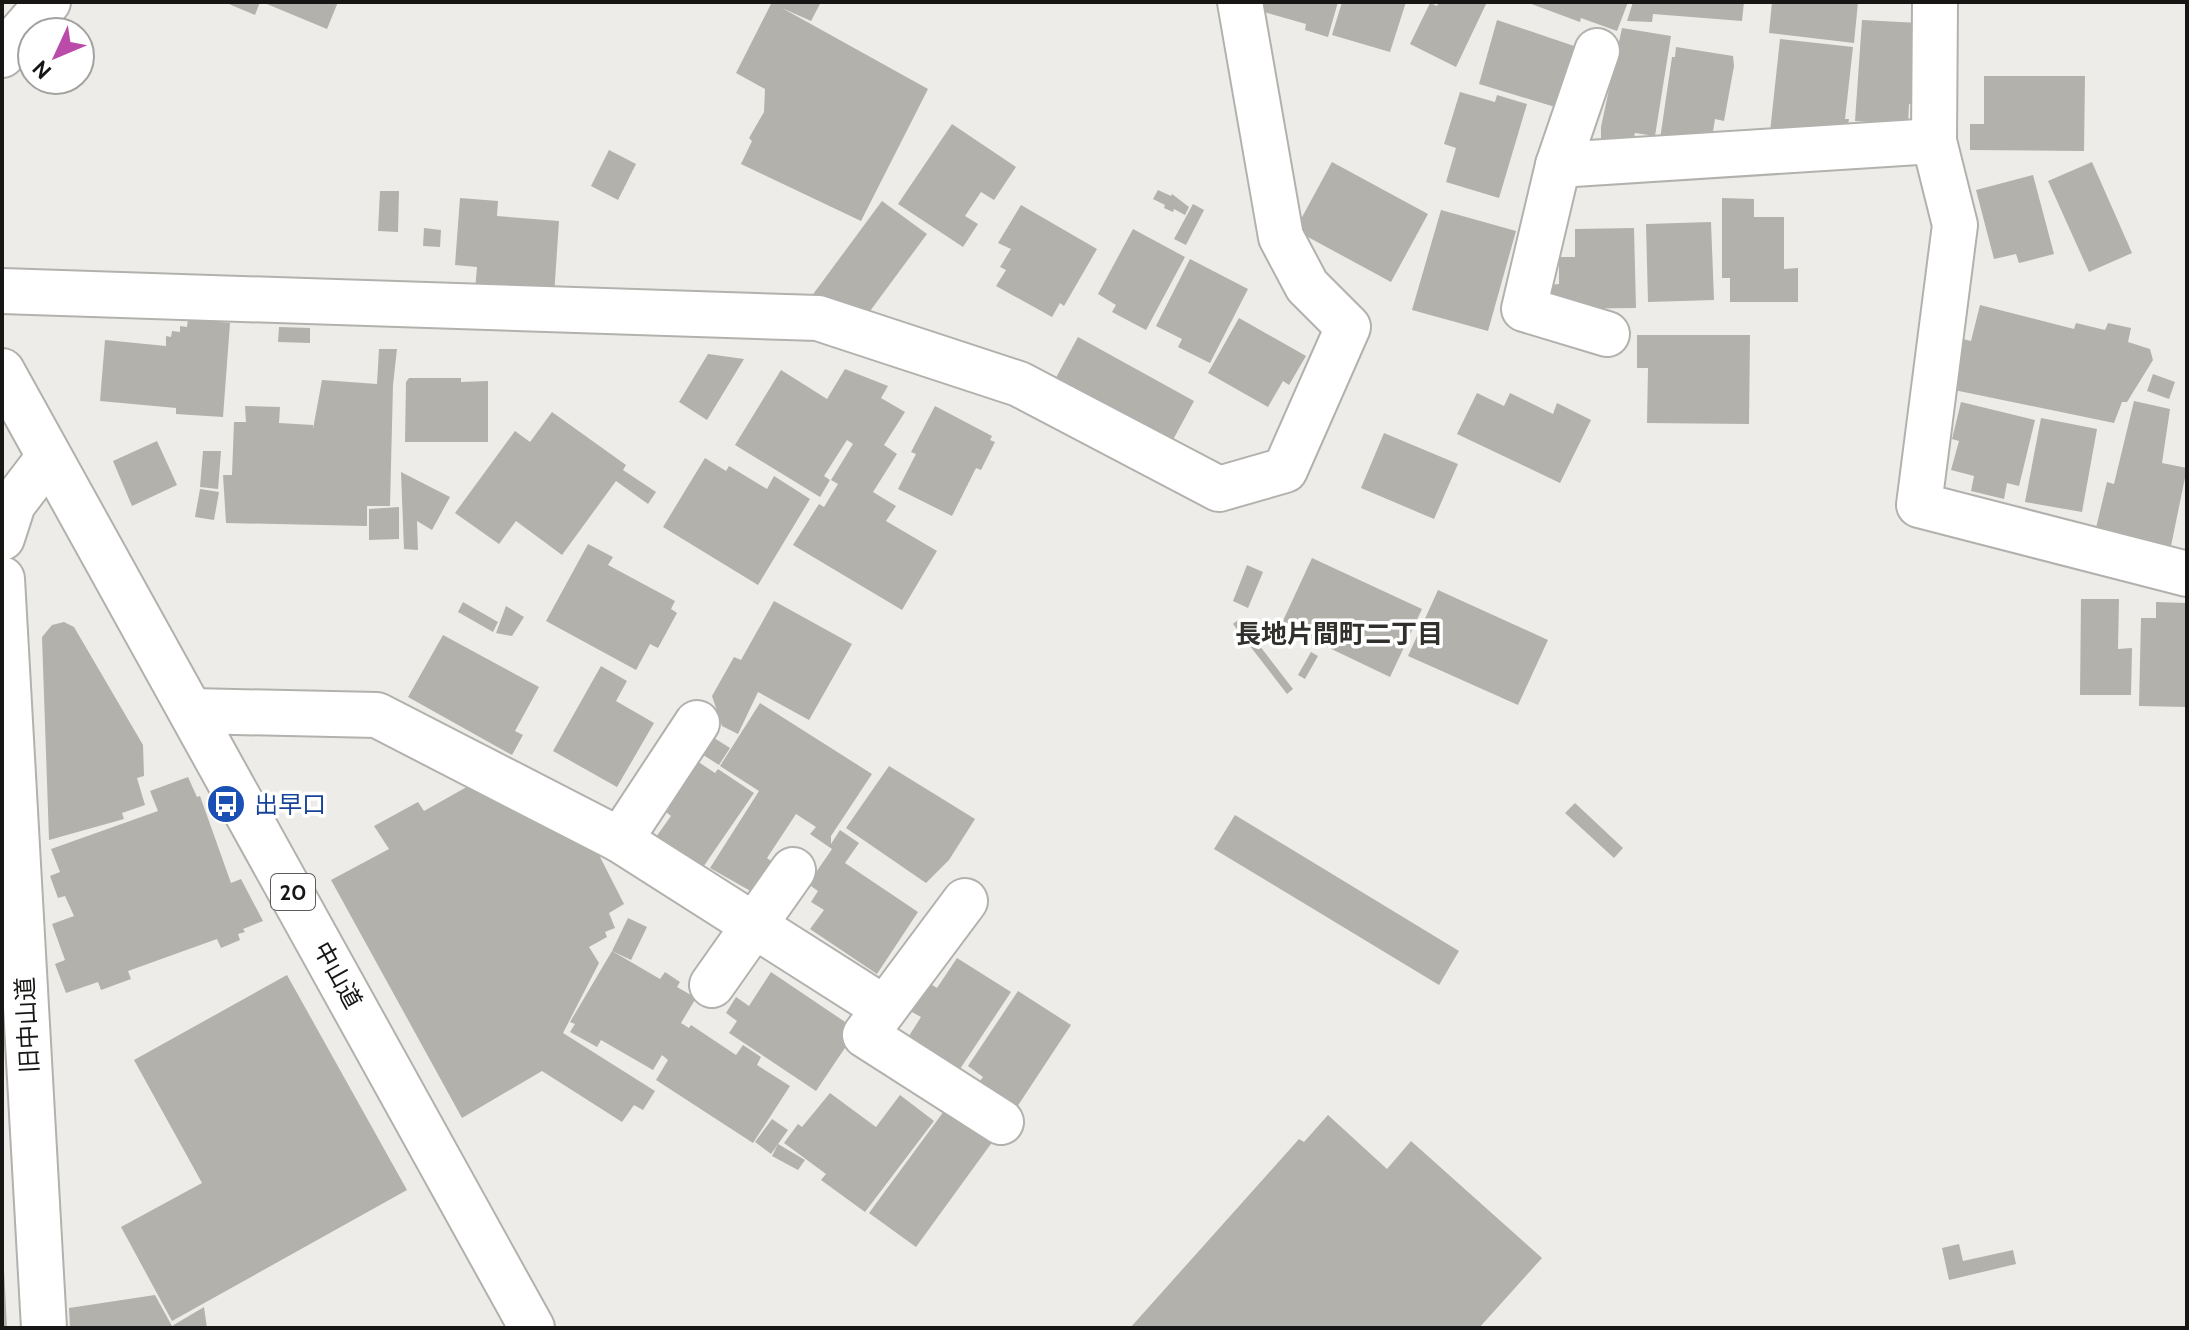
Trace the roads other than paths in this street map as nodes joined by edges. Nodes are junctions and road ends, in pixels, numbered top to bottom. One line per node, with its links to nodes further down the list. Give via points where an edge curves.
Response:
1 (48, 2): 5 (main road)
2 (1240, 2): 8 (main road, via 1281,237 1307,286 1348,327 1285,470 1219,489 1019,384 818,318)
3 (1935, 2): 6 (main road)
4 (1597, 51): 7 (main road)
5 (2, 55)
6 (1934, 141): 7 (main road); 13 (main road, via 1955,225 1919,505)
7 (1558, 165): 9 (main road, via 1524,309)
8 (2, 291)
9 (1607, 334)
10 (2, 371): 11 (main road, 中山道 / 20)
11 (49, 457): 12 (main road, via 13,504); 15 (main road, 中山道 / 20)
12 (2, 538)
13 (2187, 574)
14 (2, 579): 24 (main road, 旧中山道)
15 (192, 711): 17 (main road, via 377,715); 25 (main road, 中山道 / 20)
16 (697, 723): 17 (main road)
17 (620, 840): 20 (main road)
18 (793, 870): 20 (main road)
19 (965, 901): 22 (main road)
20 (755, 926): 21 (main road); 22 (main road)
21 (712, 985)
22 (884, 1008): 23 (main road, via 865,1035)
23 (1001, 1122)
24 (44, 1328)
25 (532, 1328)

